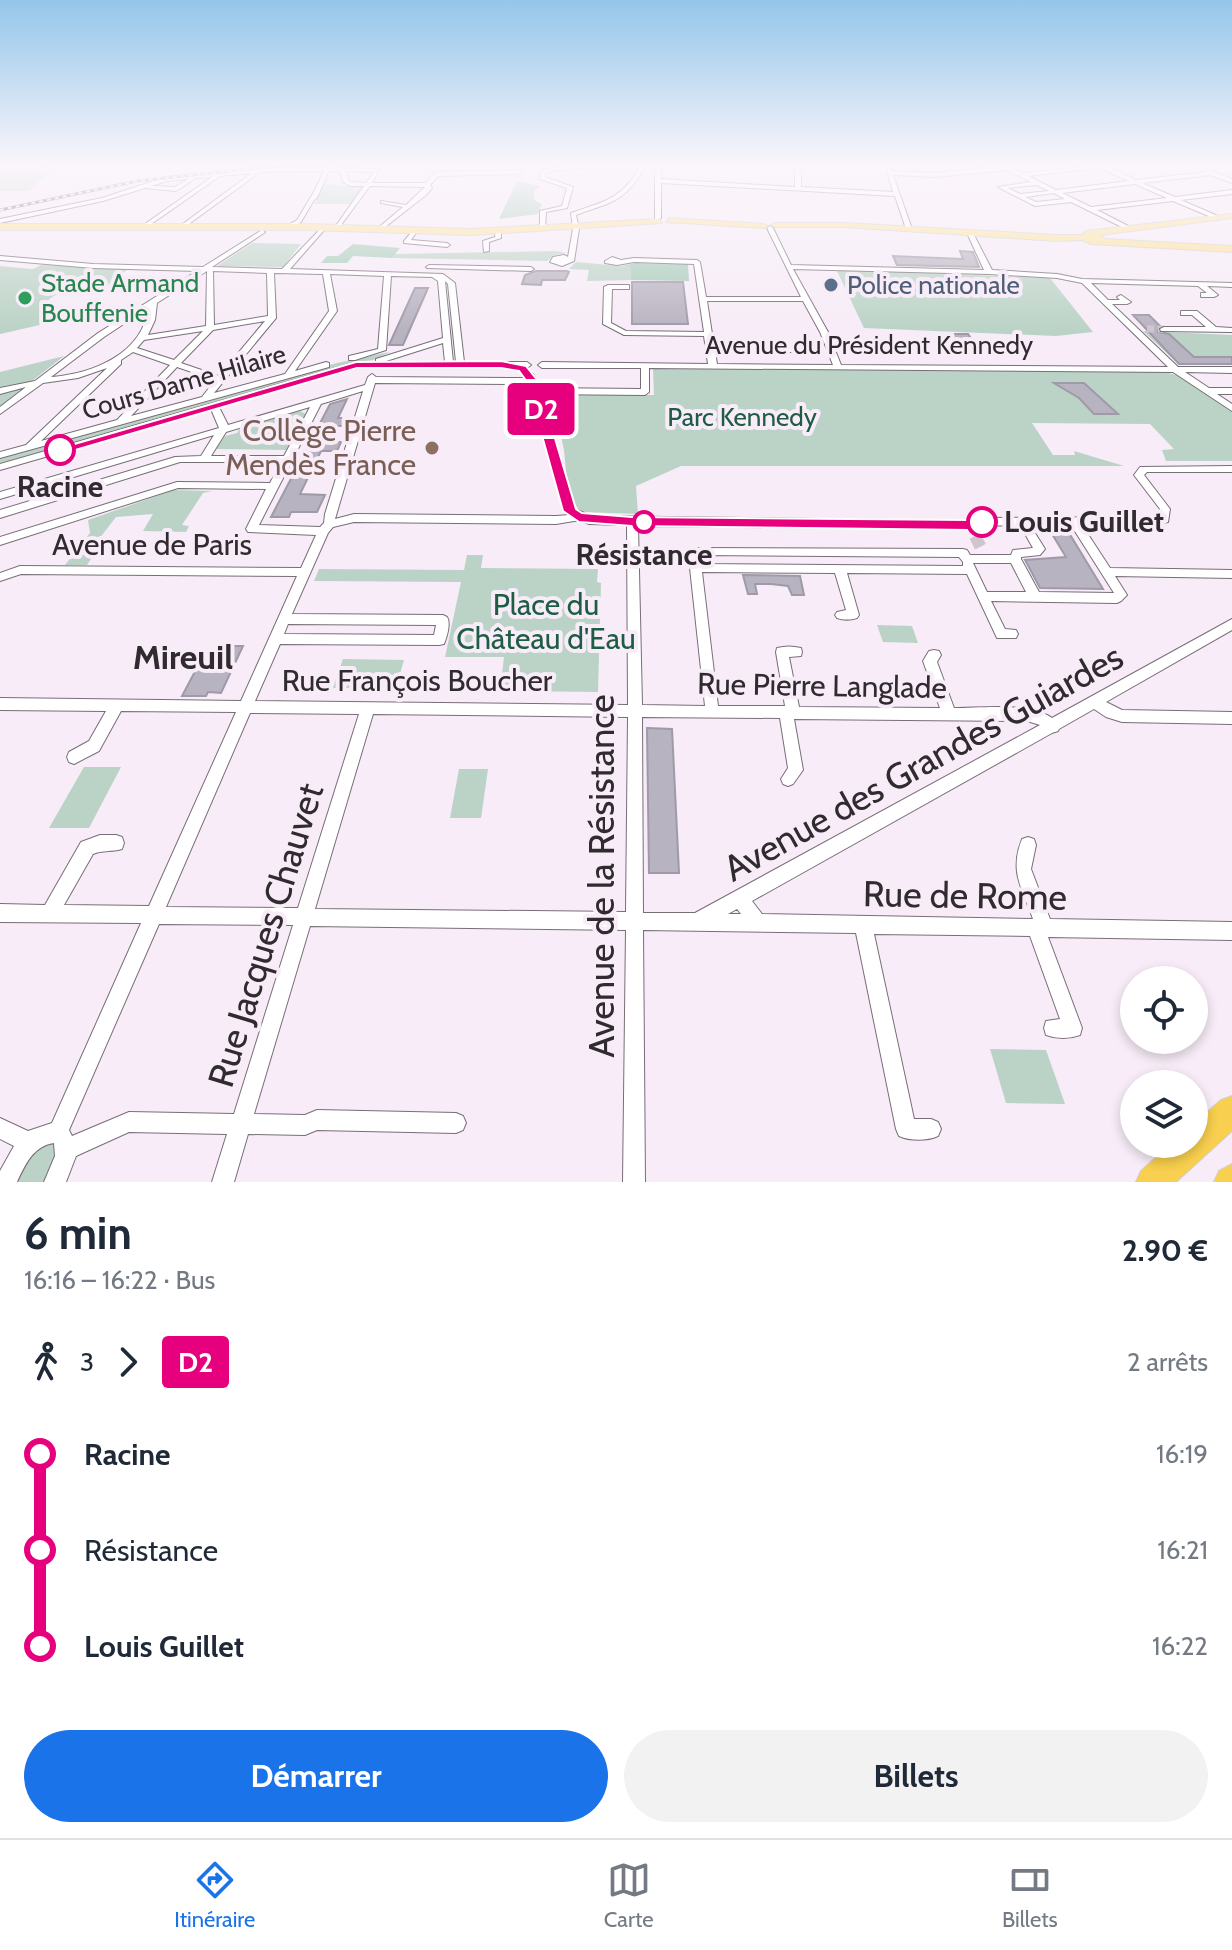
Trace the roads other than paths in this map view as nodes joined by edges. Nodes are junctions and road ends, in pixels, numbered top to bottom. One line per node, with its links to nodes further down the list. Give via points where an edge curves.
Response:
1 (154, 220): 16 (street)
2 (191, 220): 17 (street)
3 (302, 220): 14 (street)
4 (343, 220): 19 (street)
5 (390, 220): 21 (street)
6 (544, 220): 22 (street)
7 (575, 220): 20 (street)
8 (649, 220): 20 (main road)
9 (690, 220): 15 (main road)
10 (906, 220): 23 (street)
11 (1112, 220): 24 (street)
12 (1201, 220): 24 (main road)
13 (0, 224): 16 (main road)
14 (300, 226): 18 (main road); 27 (main road)
15 (770, 226): 23 (main road); 36 (street)
16 (144, 227): 17 (main road)
17 (182, 227): 27 (main road)
18 (320, 227): 19 (main road); 37 (street)
19 (338, 227): 21 (main road)
20 (575, 227): 22 (main road); 34 (street)
21 (380, 229): 25 (main road)
22 (542, 229): 26 (main road)
23 (909, 229): 28 (main road)
24 (1130, 229): 29 (main road)
25 (415, 230): 26 (main road); 30 (street, via 406,242)
26 (498, 231): 32 (street, via 498,238 486,241)
27 (262, 232): 39 (street)
28 (970, 233): 29 (main road); 43 (street)
29 (1096, 237): 31 (main road)
30 (447, 245)
31 (1232, 249)
32 (486, 251)
33 (0, 258): 39 (street)
34 (571, 260)
35 (617, 263): 51 (street, via 697,262)
36 (788, 267): 43 (street); 52 (street)
37 (287, 268): 40 (street); 41 (street); 42 (street)
38 (531, 269): 42 (street)
39 (206, 270): 40 (street); 54 (street); 57 (street)
40 (270, 271): 56 (street)
41 (326, 272): 44 (street); 80 (street, via 333,311)
42 (441, 272): 44 (street); 66 (street); 72 (street, via 451,283)
43 (989, 272): 45 (street)
44 (388, 273): 80 (street, Cours Dame Hilaire, via 381,352)
45 (1082, 281): 46 (street); 53 (street)
46 (1201, 285): 47 (street); 49 (street, via 1214,295)
47 (1232, 285)
48 (626, 287): 63 (street, via 608,287 607,324 615,330)
49 (1204, 295)
50 (1121, 297): 53 (street, via 1127,302)
51 (702, 299): 52 (street); 63 (street)
52 (806, 299): 76 (street)
53 (1107, 302): 58 (street)
54 (153, 306): 65 (street); 83 (street)
55 (1184, 313): 61 (street, via 1194,313)
56 (272, 318): 57 (street); 82 (street)
57 (210, 328): 64 (street); 70 (street)
58 (1135, 329): 59 (street); 77 (street)
59 (1147, 329)
60 (1164, 329): 61 (street)
61 (1214, 330): 62 (street)
62 (1232, 330)
63 (708, 334): 67 (street)
64 (156, 336): 65 (street); 69 (street)
65 (144, 338): 69 (street)
66 (447, 339): 71 (street); 81 (street, via 386,357)
67 (710, 349): 68 (street); 75 (street)
68 (810, 350)
69 (134, 351): 70 (street); 74 (street)
70 (174, 364): 82 (street); 92 (street)
71 (449, 364): 72 (street, Avenue du Président Kennedy); 81 (street, Avenue du Président Kennedy)
72 (460, 364): 79 (street, Avenue du Président Kennedy, via 501,364)
73 (645, 365): 75 (street, Avenue du Président Kennedy); 79 (street, Avenue du Président Kennedy, via 561,365); 79 (street, via 645,392)
74 (108, 366): 83 (street); 96 (street)
75 (713, 366): 76 (street, Avenue du Président Kennedy)
76 (838, 367): 77 (street, Avenue du Président Kennedy)
77 (1176, 370): 78 (street, Avenue du Président Kennedy); 85 (street)
78 (1232, 370)
79 (534, 374): 81 (street); 108 (street)
80 (288, 375): 87 (street, Cours Dame Hilaire)
81 (373, 375): 88 (street); 89 (street, Cours Dame Hilaire, via 352,366); 112 (street)
82 (220, 379): 87 (street)
83 (41, 380): 84 (street); 91 (street)
84 (0, 391)
85 (1206, 391): 86 (street); 90 (street)
86 (1232, 391)
87 (205, 398): 92 (street, Cours Dame Hilaire)
88 (318, 400): 93 (street); 99 (street)
89 (214, 405): 93 (street); 96 (street, Cours Dame Hilaire)
90 (1232, 408)
91 (0, 411)
92 (120, 423): 96 (street, Cours Dame Hilaire)
93 (224, 428): 94 (street); 95 (street)
94 (184, 440): 95 (street); 102 (street)
95 (216, 442): 98 (street)
96 (27, 454): 97 (street, Cours Dame Hilaire); 100 (street, Cours Dame Hilaire); 103 (street)
97 (0, 455)
98 (204, 459): 99 (street); 105 (street, via 179,459)
99 (287, 459): 104 (street)
100 (0, 467)
101 (1232, 469): 109 (street, via 1149,468 1140,472 1165,509 1164,519)
102 (63, 477): 103 (street); 105 (street)
103 (32, 486): 106 (street)
104 (273, 486): 112 (street, via 252,529); 113 (street, via 177,485)
105 (66, 494): 107 (street)
106 (0, 496)
107 (0, 514)
108 (574, 514): 110 (street); 112 (street, via 556,520 354,518)
109 (1074, 521): 111 (street); 119 (street)
110 (632, 522): 111 (street, via 972,530 980,522); 136 (street, Avenue de la Résistance)
111 (1023, 522): 114 (street, via 1039,549 1017,553)
112 (326, 528): 118 (street)
113 (0, 541)
114 (1015, 559): 115 (street, via 984,553); 123 (street)
115 (969, 564): 116 (street, via 963,553 695,551); 117 (street); 122 (street)
116 (696, 568): 117 (street); 137 (street)
117 (840, 569): 124 (street, via 853,615)
118 (305, 572): 121 (street, Avenue de Paris, via 20,570); 125 (street)
119 (1106, 572): 120 (street); 123 (street, via 1121,595 1117,598)
120 (1232, 574)
121 (0, 577)
122 (983, 596): 123 (street); 127 (street, via 1001,634)
123 (1035, 597)
124 (841, 615)
125 (284, 619): 128 (street); 128 (street, via 443,620 439,640)
126 (1232, 624): 131 (street, Avenue des Grandes Guiardes)
127 (1012, 634)
128 (276, 639): 134 (street)
129 (796, 652): 138 (street, via 782,652)
130 (934, 655): 139 (street, via 930,661)
131 (1095, 702): 140 (street, via 1122,716); 141 (street, Avenue des Grandes Guiardes)
132 (0, 704): 133 (street, Rue François Boucher)
133 (117, 705): 134 (street, Rue François Boucher); 142 (street, via 94,746)
134 (247, 706): 135 (street, Rue François Boucher); 149 (street)
135 (368, 707): 136 (street, Rue François Boucher); 150 (street, Rue Jacques Chauvet)
136 (635, 709): 137 (street, Rue Pierre Langlade); 151 (street, Avenue de la Résistance)
137 (712, 710): 138 (street, Rue Pierre Langlade)
138 (790, 712): 139 (street, Rue Pierre Langlade); 143 (street, via 796,770)
139 (949, 714): 141 (street, Rue Pierre Langlade, via 1027,715)
140 (1232, 718)
141 (1053, 727): 146 (street, Avenue des Grandes Guiardes)
142 (74, 757)
143 (788, 779)
144 (116, 843): 148 (street, via 87,848)
145 (1028, 845): 155 (street, via 1023,869)
146 (740, 899): 152 (street, Avenue des Grandes Guiardes); 153 (street)
147 (0, 913): 148 (street, Avenue des Grandes Guiardes)
148 (50, 913): 149 (street, Avenue des Grandes Guiardes)
149 (155, 914): 150 (street, Avenue des Grandes Guiardes); 163 (street)
150 (304, 917): 151 (street, Avenue des Grandes Guiardes); 159 (street, Rue Jacques Chauvet)
151 (635, 922): 152 (street, Avenue des Grandes Guiardes); 168 (street, Avenue de la Résistance)
152 (696, 922): 153 (street, Rue de Rome)
153 (758, 923): 154 (street, Rue de Rome)
154 (863, 925): 155 (street, Rue de Rome); 162 (street, via 906,1129)
155 (1040, 928): 156 (street, Rue de Rome); 157 (street, via 1073,1028)
156 (1232, 931)
157 (1053, 1028)
158 (1232, 1111): 169 (highway)
159 (240, 1123): 160 (street); 163 (street, via 129,1122); 167 (street, Rue Jacques Chauvet)
160 (456, 1123)
161 (0, 1128): 164 (street)
162 (931, 1129)
163 (63, 1141): 164 (street, via 42,1133); 166 (street)
164 (28, 1142): 165 (street)
165 (6, 1182)
166 (55, 1182)
167 (223, 1182)
168 (634, 1182)
169 (1152, 1182)

